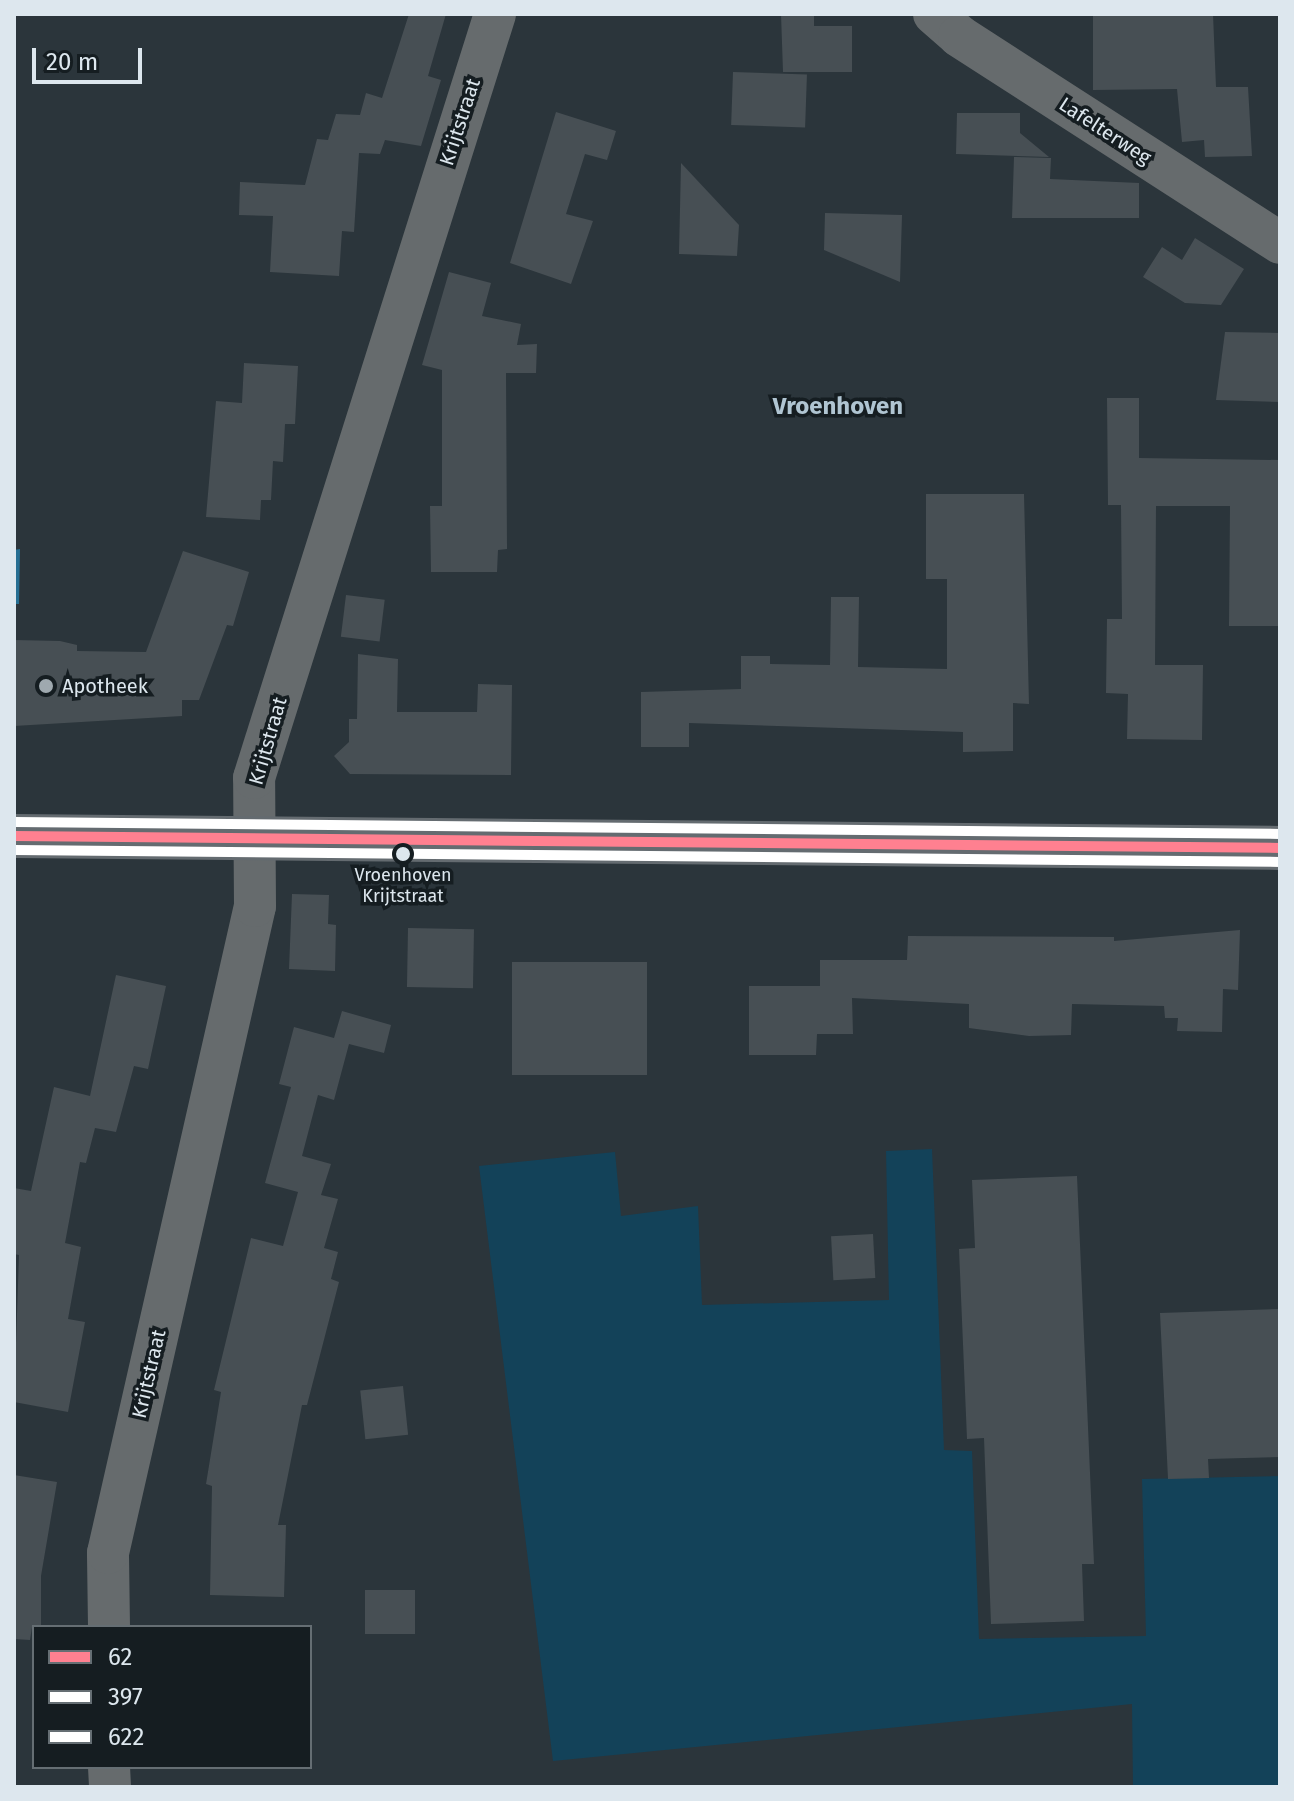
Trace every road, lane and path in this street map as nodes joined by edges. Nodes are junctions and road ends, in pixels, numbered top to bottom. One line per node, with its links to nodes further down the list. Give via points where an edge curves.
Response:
1 (495, 14): 5 (street, Krijtstraat, via 254,778)
2 (934, 14): 3 (street, Lafelterweg, via 959,36)
3 (1280, 243)
4 (14, 836): 5 (main road)
5 (255, 838): 6 (main road); 7 (street, Krijtstraat, via 255,906 108,1553)
6 (1280, 848)
7 (109, 1625)

